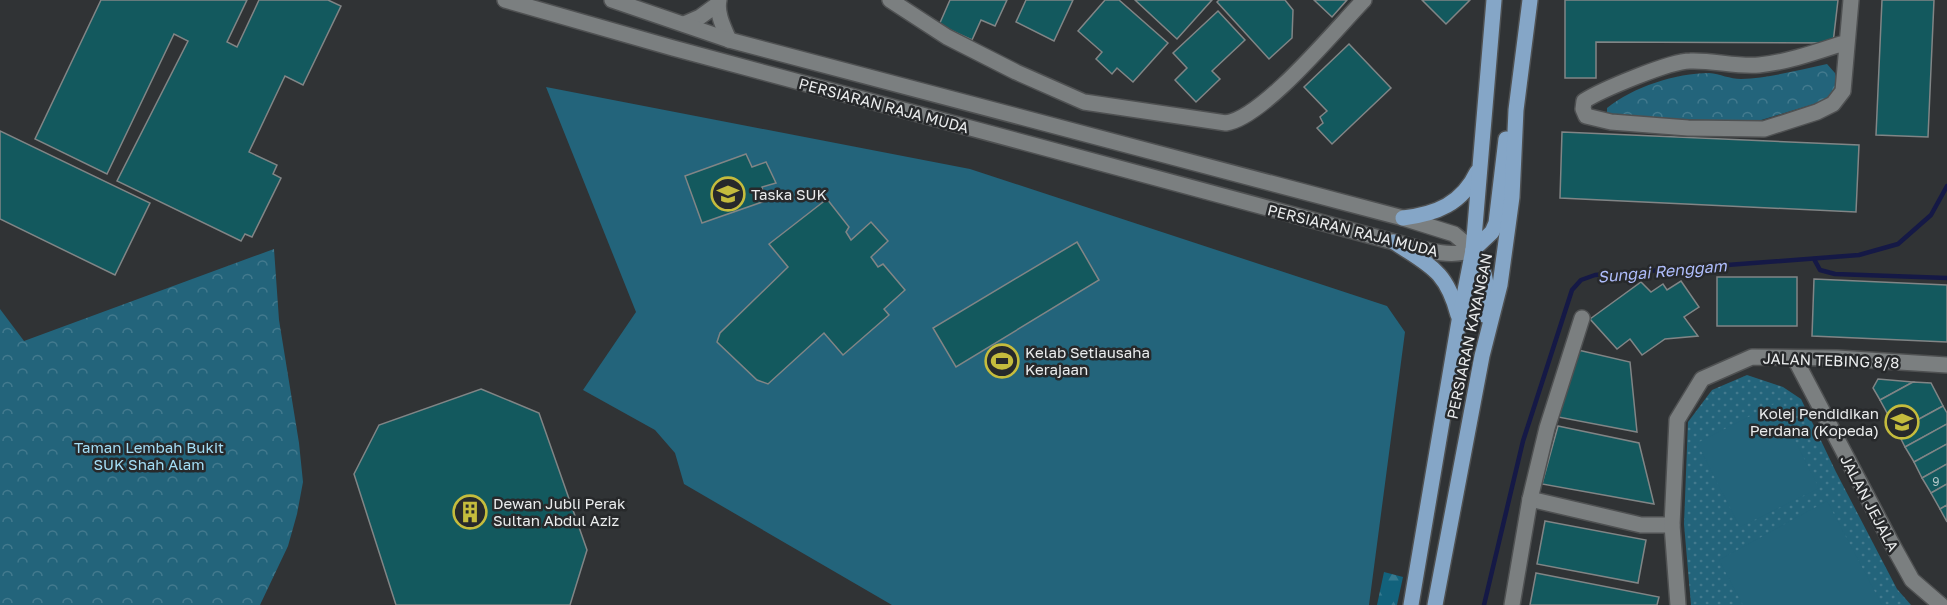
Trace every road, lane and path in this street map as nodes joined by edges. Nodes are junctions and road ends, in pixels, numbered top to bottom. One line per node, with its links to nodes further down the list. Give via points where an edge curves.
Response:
1 (504, 0): 15 (street, PERSIARAN RAJA MUDA)
2 (612, 0): 9 (street, PERSIARAN RAJA MUDA)
3 (890, 0): 4 (street, via 947,37 1084,102 1226,123 1243,118 1268,101)
4 (1364, 0)
5 (1494, 0): 13 (main road, PERSIARAN KAYANGAN)
6 (1530, 0): 12 (main road, PERSIARAN KAYANGAN)
7 (1851, 0): 11 (street)
8 (719, 2): 9 (street); 10 (street)
9 (684, 24): 10 (street, PERSIARAN RAJA MUDA)
10 (729, 40): 14 (street, PERSIARAN RAJA MUDA)
11 (1847, 42): 11 (street, via 1758,65 1688,60 1594,95 1584,102 1583,109 1586,116 1611,122 1764,129 1810,115 1839,98)
12 (1516, 110): 16 (main road, via 1505,143 1496,223); 19 (main road, PERSIARAN KAYANGAN, via 1512,197 1500,285)
13 (1480, 165): 14 (main road, via 1471,184 1455,202 1425,216); 16 (main road, PERSIARAN KAYANGAN)
14 (1403, 218): 16 (street, PERSIARAN RAJA MUDA, via 1454,234)
15 (1394, 242): 16 (street, PERSIARAN RAJA MUDA, via 1450,255); 18 (main road, via 1443,277)
16 (1473, 250): 18 (main road, PERSIARAN KAYANGAN); 19 (main road, via 1485,273 1488,290)
17 (1582, 318): 22 (street, via 1547,428)
18 (1459, 321): 25 (main road, PERSIARAN KAYANGAN)
19 (1482, 356): 26 (main road, PERSIARAN KAYANGAN)
20 (1796, 359): 21 (street, JALAN TEBING 8/8); 23 (street, JALAN TEBING 8/8, via 1752,357 1702,379 1677,420); 24 (street, JALAN JEJALA, via 1912,580)
21 (1947, 365)
22 (1530, 499): 23 (street, via 1641,525); 27 (street)
23 (1672, 525): 28 (street, JALAN TEBING 8/8)
24 (1942, 601)
25 (1411, 605)
26 (1435, 605)
27 (1512, 605)
28 (1678, 605)

